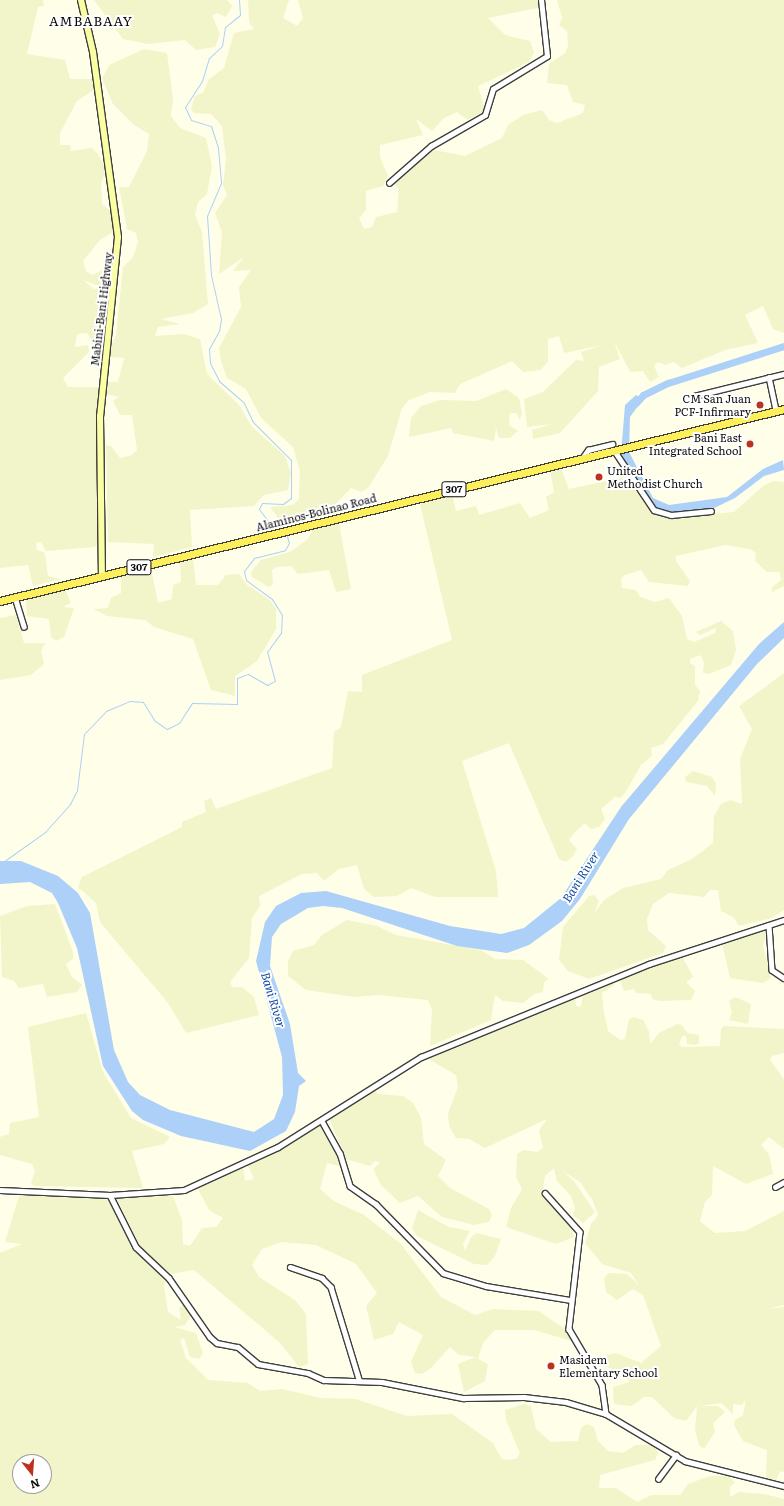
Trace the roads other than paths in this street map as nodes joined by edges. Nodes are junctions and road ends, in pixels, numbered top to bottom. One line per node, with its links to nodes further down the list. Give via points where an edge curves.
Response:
1 (81, 0): 11 (main road, Mabini-Bani Highway, via 93,52 118,237 100,416)
2 (541, 0): 3 (street, via 547,56 493,89 485,115 431,146)
3 (389, 183)
4 (784, 374): 5 (street)
5 (769, 377): 6 (street); 8 (street)
6 (686, 398)
7 (784, 409): 8 (main road, 307)
8 (776, 411): 9 (main road, Alaminos-Bolinao Road / 307)
9 (614, 447): 10 (street, via 654,510 671,515); 11 (main road, Alaminos-Bolinao Road / 307, via 583,457)
10 (711, 511)
11 (102, 576): 12 (main road, Alaminos-Bolinao Road / 307)
12 (15, 597): 13 (main road, Alaminos-Bolinao Road / 307); 14 (street)
13 (0, 601)
14 (24, 627)
15 (784, 920): 16 (street)
16 (769, 924): 17 (street, via 772,970); 18 (street, via 649,964 421,1058)
17 (784, 978)
18 (322, 1120): 23 (street, via 278,1148 184,1190); 25 (street, via 340,1153 350,1186 376,1204 443,1273 486,1286)
19 (784, 1182): 20 (street)
20 (775, 1187)
21 (0, 1190): 23 (street)
22 (545, 1194): 25 (street, via 580,1232)
23 (110, 1195): 26 (street, via 136,1247 169,1278 214,1341 238,1346 262,1366 308,1373 328,1381)
24 (290, 1267): 26 (street, via 322,1278 331,1287)
25 (571, 1300): 27 (street, via 569,1329 602,1385)
26 (359, 1379): 27 (street, via 463,1398 524,1398 566,1402)
27 (606, 1414): 28 (street)
28 (676, 1454): 29 (street); 30 (street, via 699,1465)
29 (658, 1479)
30 (784, 1486)

